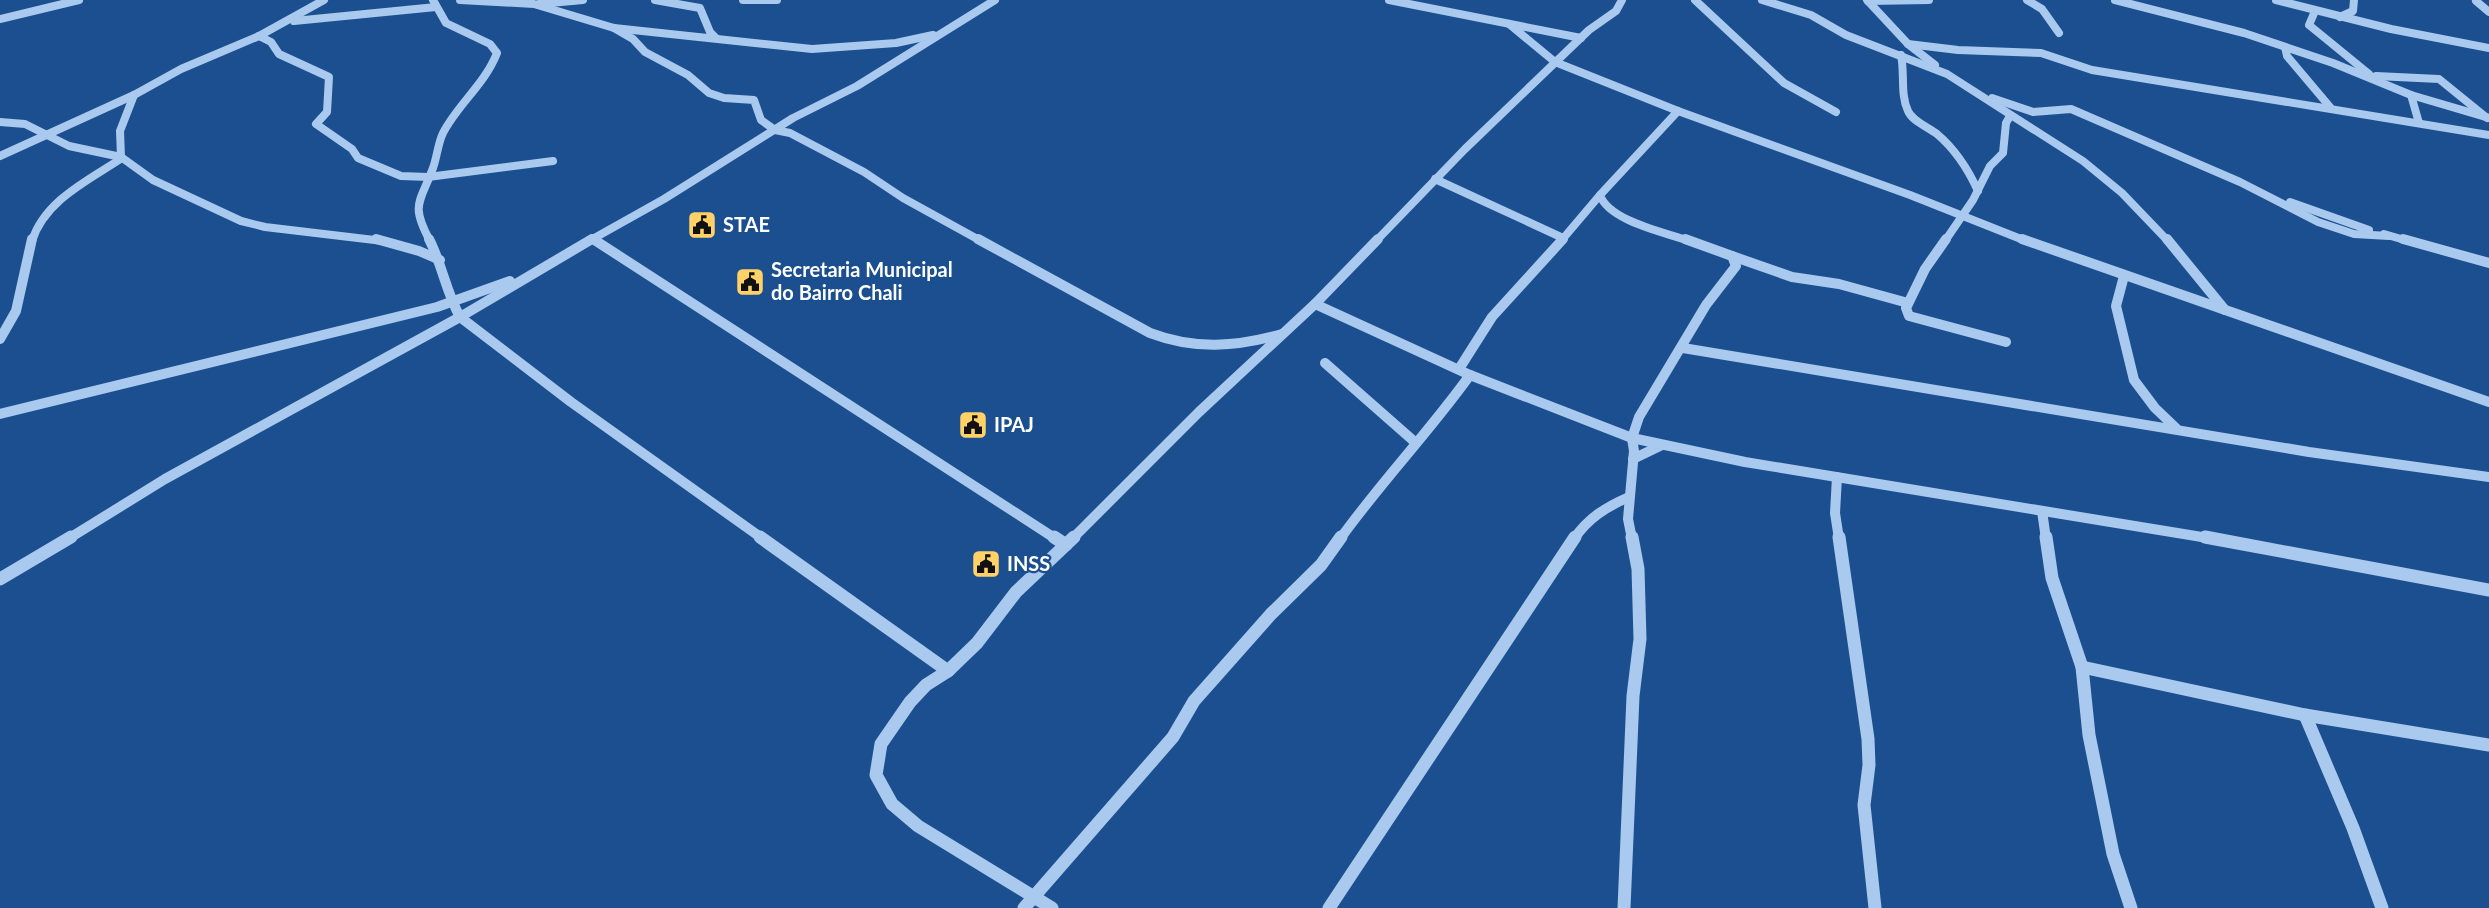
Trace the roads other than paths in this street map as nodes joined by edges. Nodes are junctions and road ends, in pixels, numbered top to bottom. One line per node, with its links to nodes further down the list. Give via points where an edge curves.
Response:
1 (79, 0): 26 (street)
2 (324, 0): 27 (street)
3 (460, 0): 22 (street)
4 (583, 0): 19 (street)
5 (655, 0): 33 (street, via 700,8)
6 (743, 0): 7 (street)
7 (777, 0)
8 (995, 0): 30 (street)
9 (1389, 0): 28 (street)
10 (1622, 0): 34 (street, via 1616,11)
11 (1695, 0): 47 (street, via 1784,83)
12 (1762, 0): 38 (street, via 1811,15 1837,31)
13 (1868, 0): 14 (street); 35 (street)
14 (1929, 0)
15 (2027, 0): 31 (street, via 2042,9)
16 (2115, 0): 36 (street)
17 (2276, 0): 23 (street)
18 (2355, 0): 25 (street, via 2353,11)
19 (551, 1): 22 (street)
20 (2476, 1): 24 (street)
21 (434, 3): 27 (street); 58 (street, via 446,23 490,44 497,53 489,73 443,133)
22 (533, 4): 29 (street)
23 (2315, 11): 25 (street); 41 (street, via 2309,25)
24 (2489, 12)
25 (2340, 17): 37 (street)
26 (0, 19)
27 (287, 22): 32 (street)
28 (1509, 24): 34 (street); 39 (street)
29 (614, 28): 33 (street); 52 (street, via 709,93 754,100 761,120)
30 (948, 28): 33 (street, via 896,43 825,49); 52 (street, via 857,86)
31 (2059, 33)
32 (258, 36): 43 (street, via 160,79); 58 (street, via 271,42 279,54 329,77 327,112 316,124 352,149 358,158 395,175)
33 (716, 38)
34 (1581, 38): 39 (street)
35 (1908, 45): 40 (street); 45 (street, via 2041,53 2092,70)
36 (2285, 47): 41 (street); 45 (street, via 2287,56)
37 (2489, 48)
38 (1901, 55): 40 (street); 60 (street, via 1905,73 1903,98 1909,114 1938,135 1965,164)
39 (1555, 62): 46 (street); 59 (street)
40 (1947, 74): 42 (street)
41 (2368, 76): 44 (street); 49 (street, via 2439,79)
42 (1975, 92): 48 (street); 67 (street, via 2024,111 2071,109 2351,225)
43 (134, 95): 53 (street); 56 (street, via 120,131)
44 (2411, 95): 49 (street); 51 (street)
45 (2330, 108): 51 (street)
46 (1678, 111): 61 (street); 62 (street)
47 (1836, 112)
48 (2010, 116): 60 (street, via 2003,153 1990,166); 73 (street, via 2083,161 2122,193 2187,260)
49 (2488, 118)
50 (0, 122): 53 (street, via 25,124)
51 (2419, 123): 54 (street)
52 (775, 130): 64 (street); 75 (street, via 790,133 864,172 903,198 1172,343 1235,346)
53 (48, 134): 55 (street); 56 (street, via 69,146)
54 (2488, 137)
55 (0, 156)
56 (122, 158): 66 (street, via 151,180 236,219 262,226 395,242); 76 (street, via 40,222 11,324)
57 (553, 160): 58 (street)
58 (428, 177): 66 (street, via 418,203 419,220)
59 (1435, 179): 63 (street); 72 (street)
60 (1978, 191): 62 (street)
61 (1600, 195): 63 (street); 65 (street, via 1604,206 1617,215)
62 (1960, 216): 69 (street); 71 (street)
63 (1563, 238): 80 (street, via 1492,317)
64 (593, 239): 68 (street); 94 (street)
65 (1732, 256): 71 (street, via 1792,277 1839,284); 78 (street, via 1736,266 1706,305)
66 (440, 260): 70 (street)
67 (2489, 263)
68 (527, 275): 70 (street); 74 (street)
69 (2124, 276): 73 (street); 82 (street, via 2116,306 2134,381)
70 (451, 301): 74 (street); 83 (street)
71 (1908, 303): 77 (street, via 1909,316 1918,320)
72 (1315, 304): 75 (street); 80 (street)
73 (2225, 310): 81 (street)
74 (460, 317): 95 (street, via 165,479); 98 (street, via 571,402)
75 (1284, 333): 94 (street)
76 (0, 339)
77 (2006, 342)
78 (1683, 348): 84 (street); 86 (street, via 1638,417)
79 (1325, 363): 87 (street)
80 (1464, 372): 86 (street); 87 (street, via 1443,414)
81 (2489, 402)
82 (2155, 408): 84 (street); 85 (street)
83 (0, 414)
84 (2147, 423): 85 (street)
85 (2176, 428): 91 (street, via 2309,452)
86 (1632, 438): 88 (street); 89 (street)
87 (1416, 443): 101 (street, via 1321,565 1271,614 1194,701 1173,737)
88 (1662, 445): 89 (street); 90 (street)
89 (1633, 459): 92 (street)
90 (1837, 477): 93 (street); 106 (street, via 1835,513 1868,739 1864,804)
91 (2489, 477)
92 (1629, 498): 104 (street, via 1604,508 1582,527); 105 (street, via 1628,519 1638,569 1640,639 1633,696)
93 (2042, 511): 96 (street, via 2259,546); 97 (street, via 2052,578)
94 (1066, 545): 98 (street, via 1016,592 977,643)
95 (0, 579)
96 (2489, 590)
97 (2082, 667): 99 (street); 107 (street, via 2089,735 2103,808)
98 (948, 671): 101 (street, via 926,685 891,727 881,744 876,775 892,804 918,826)
99 (2305, 715): 100 (street); 108 (street)
100 (2489, 745)
101 (1035, 896): 102 (street); 103 (street)
102 (1024, 908)
103 (1052, 908)
104 (1329, 908)
105 (1624, 908)
106 (1875, 908)
107 (2131, 908)
108 (2382, 908)

